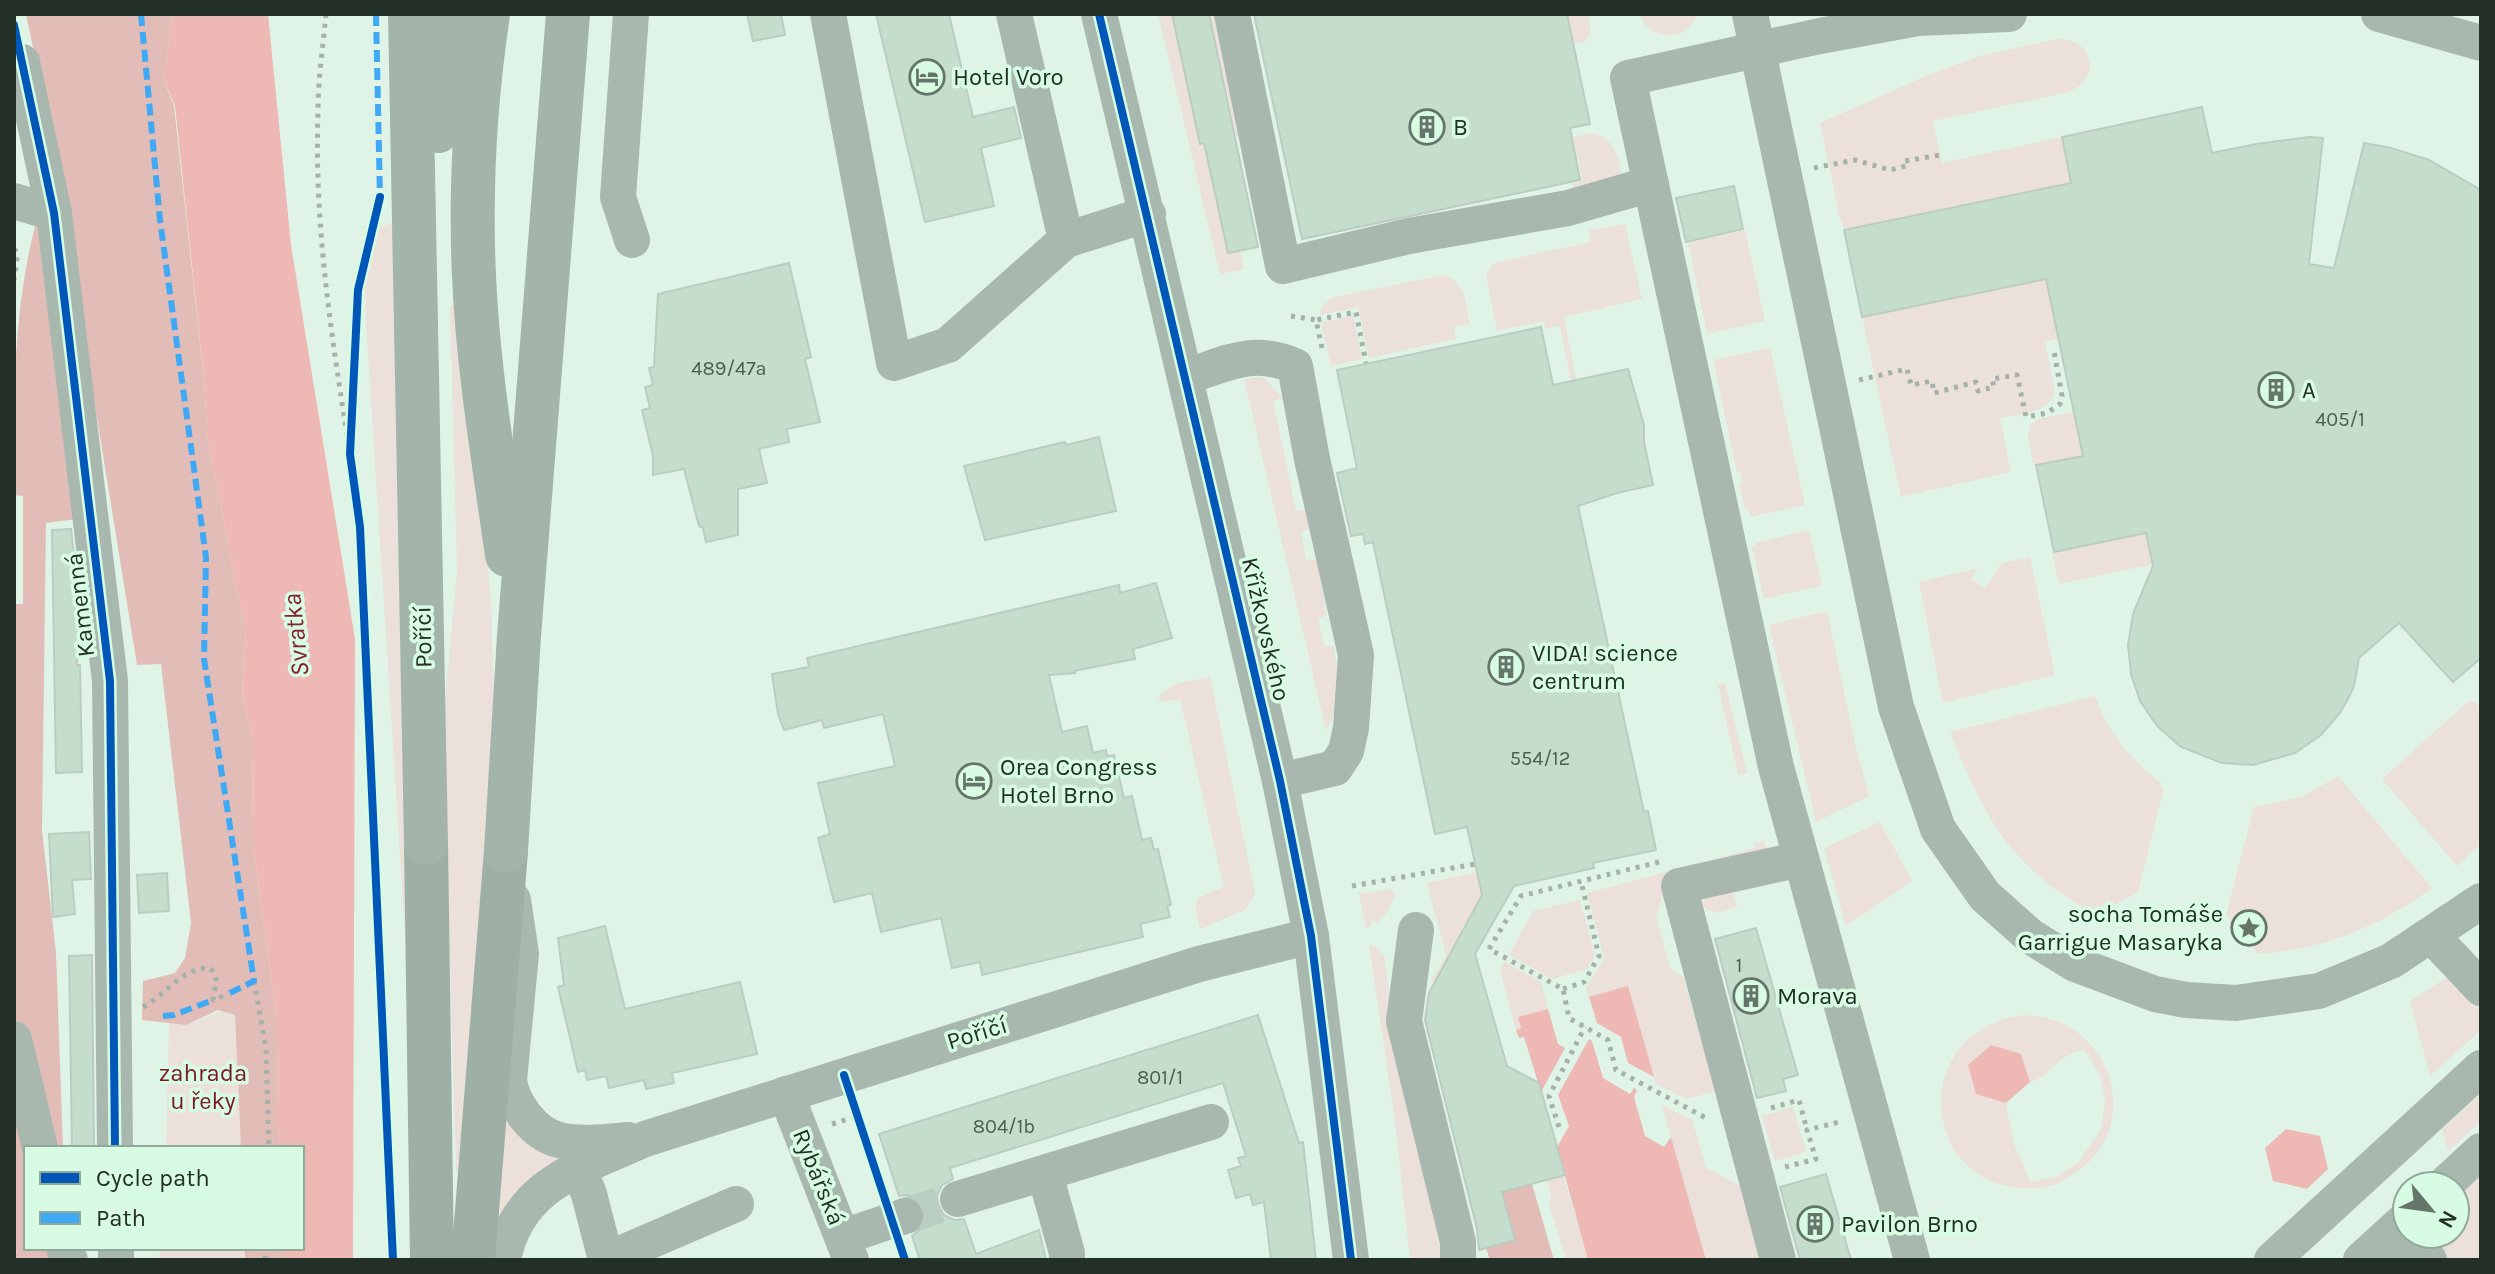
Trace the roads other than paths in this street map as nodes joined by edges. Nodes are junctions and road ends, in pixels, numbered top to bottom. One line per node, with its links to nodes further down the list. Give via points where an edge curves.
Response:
1 (410, 14): 23 (highway, Poříčí)
2 (451, 14): 23 (highway, via 439,100 432,285)
3 (488, 14): 24 (highway, via 475,116 474,277 482,380)
4 (631, 14): 20 (street, via 618,197)
5 (828, 14): 21 (street, via 894,363 948,345)
6 (1014, 14): 21 (street)
7 (1099, 14): 19 (street, Křížkovského)
8 (1232, 14): 16 (street, via 1283,266 1409,236 1568,208)
9 (1750, 14): 14 (street)
10 (2009, 14): 14 (street, via 1918,18)
11 (2379, 14): 13 (street)
12 (566, 35): 24 (highway, Poříčí)
13 (2481, 43)
14 (1758, 50): 16 (street, via 1628,78); 31 (street, via 1896,707 1938,829 1985,896 2030,936 2075,964 2186,1000 2236,1003 2319,991 2391,961)
15 (22, 62): 18 (street, Kamenná)
16 (1651, 184): 28 (street, via 1776,767)
17 (14, 201): 18 (street)
18 (54, 213): 40 (street, Kamenná, via 110,681)
19 (1148, 214): 21 (street); 22 (street, Křížkovského)
20 (632, 240)
21 (1066, 240)
22 (1186, 377): 25 (street, Křížkovského); 25 (street, via 1248,358 1273,357 1295,366 1357,677 1346,751 1335,768)
23 (419, 399): 26 (highway, Poříčí)
24 (519, 636): 27 (highway, Poříčí)
25 (1280, 781): 32 (street, Křížkovského)
26 (426, 843): 51 (main road, Poříčí)
27 (506, 851): 38 (street, Poříčí, via 521,954 511,1096 525,1115 556,1139); 50 (main road, Poříčí)
28 (1801, 859): 56 (street, via 1679,886); 57 (street)
29 (2481, 901): 31 (street)
30 (1416, 930): 55 (street, via 1404,1021)
31 (2431, 935): 33 (street)
32 (1311, 936): 36 (street, Poříčí, via 1199,964); 54 (street, Křížkovského)
33 (2481, 988)
34 (14, 1039): 39 (street)
35 (2481, 1068): 58 (street)
36 (786, 1094): 38 (street, Poříčí); 49 (street, Rybářská)
37 (1211, 1122): 44 (street)
38 (645, 1139): 42 (street, Poříčí)
39 (40, 1146)
40 (115, 1146)
41 (2481, 1151): 43 (street)
42 (579, 1170): 50 (street, Poříčí, via 539,1192); 52 (street)
43 (2460, 1170)
44 (1045, 1174): 45 (street); 53 (street)
45 (958, 1199)
46 (736, 1204): 52 (street)
47 (905, 1216): 49 (street)
48 (2391, 1233): 59 (street)
49 (847, 1248)
50 (494, 1256)
51 (432, 1260)
52 (606, 1260)
53 (1067, 1260)
54 (1351, 1260)
55 (1458, 1260)
56 (1778, 1260)
57 (1912, 1260)
58 (2272, 1260)
59 (2361, 1260)
60 (2398, 1260): 61 (street, via 2415,1245)
61 (2429, 1260)

